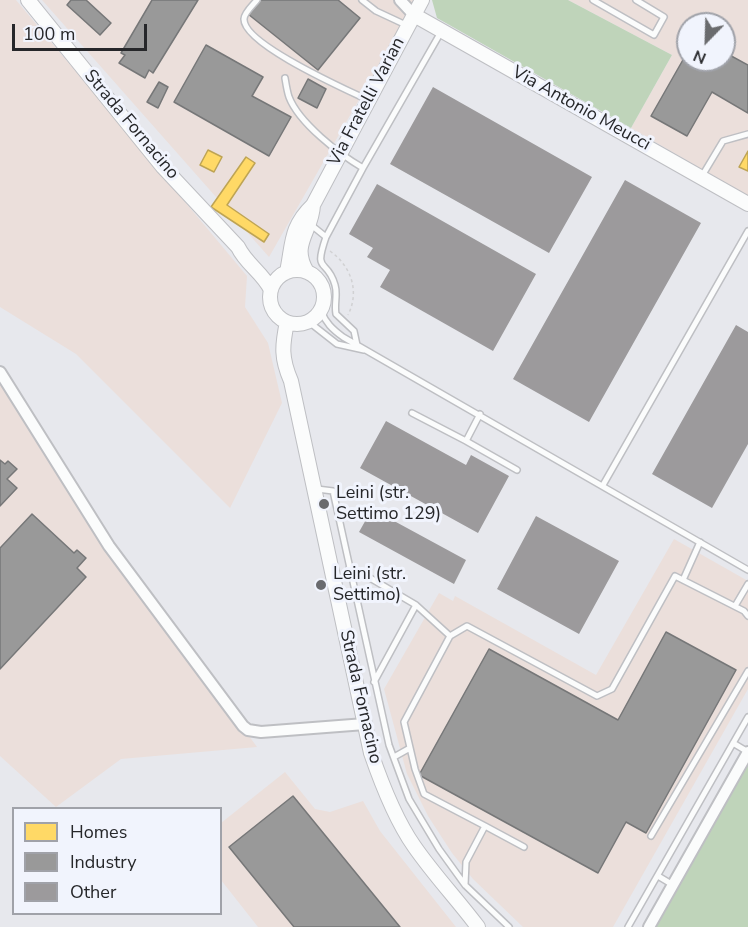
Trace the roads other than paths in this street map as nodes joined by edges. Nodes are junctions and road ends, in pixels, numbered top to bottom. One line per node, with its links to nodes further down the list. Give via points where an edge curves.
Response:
1 (28, 0): 21 (street, Strada Fornacino, via 164,167)
2 (257, 0): 12 (lane, via 243,20 247,31 275,52)
3 (362, 0): 9 (lane, via 376,11)
4 (400, 0): 9 (street)
5 (422, 0): 9 (street, Via Fratelli Varian)
6 (592, 0): 8 (lane)
7 (636, 0): 8 (lane, via 664,17 654,35)
8 (600, 2)
9 (411, 20): 10 (street, Via Antonio Meucci); 12 (street, Via Fratelli Varian)
10 (441, 31): 15 (lane); 16 (street, Via Antonio Meucci)
11 (285, 78): 14 (lane, via 290,99)
12 (369, 100): 14 (street, Via Fratelli Varian)
13 (748, 134): 16 (lane, via 723,141)
14 (340, 155): 15 (lane); 18 (street, Via Fratelli Varian)
15 (363, 168): 20 (lane)
16 (701, 177): 17 (street, Via Antonio Meucci)
17 (748, 204)
18 (305, 221): 20 (lane); 22 (street, Via Fratelli Varian, via 300,251); 23 (street, Via Fratelli Varian, via 290,245)
19 (748, 231): 36 (lane)
20 (326, 237): 28 (lane, via 321,263 336,286 336,314 354,331)
21 (238, 248): 23 (street, Strada Fornacino, via 266,270); 24 (street, Strada Fornacino)
22 (307, 272): 23 (street); 25 (street, via 315,276 324,292)
23 (285, 273): 24 (street)
24 (271, 290): 26 (street, via 271,305)
25 (321, 311): 27 (street); 28 (lane, via 331,329)
26 (286, 322): 27 (street); 31 (street, Strada Fornacino, via 283,354)
27 (306, 323): 29 (lane, via 337,344); 31 (street, Strada Fornacino, via 295,330 290,341)
28 (357, 345): 29 (lane)
29 (368, 351): 33 (lane)
30 (0, 372): 50 (street, via 109,546 243,726 261,732)
31 (291, 381): 37 (street, Strada Fornacino)
32 (412, 413): 34 (lane)
33 (480, 414): 34 (lane); 36 (lane)
34 (466, 441): 35 (lane)
35 (518, 470)
36 (603, 485): 38 (lane)
37 (314, 488): 39 (lane, via 333,491); 50 (street, Strada Fornacino)
38 (700, 542): 40 (lane); 41 (lane)
39 (349, 568): 43 (lane); 48 (lane)
40 (748, 570)
41 (683, 580): 44 (lane); 46 (lane, via 675,576 612,689 597,696 467,626)
42 (748, 584): 44 (lane)
43 (416, 605): 46 (lane); 48 (lane)
44 (735, 606): 45 (lane)
45 (748, 616)
46 (450, 636): 52 (lane, via 404,722)
47 (748, 671): 56 (lane)
48 (374, 682): 54 (lane)
49 (748, 717): 51 (lane)
50 (364, 724): 61 (street, Strada Fornacino, via 380,779 412,844)
51 (733, 743): 53 (lane); 58 (lane)
52 (410, 748): 54 (lane); 55 (lane, via 424,794)
53 (748, 752): 60 (street)
54 (394, 756): 59 (lane, via 409,799)
55 (485, 826): 57 (lane); 59 (lane, via 466,862)
56 (651, 836)
57 (524, 847)
58 (657, 876): 60 (lane); 64 (lane)
59 (465, 885): 63 (lane)
60 (673, 885): 65 (street)
61 (475, 922): 62 (street, Strada Fornacino)
62 (486, 927)
63 (509, 927)
64 (628, 927)
65 (649, 927)

